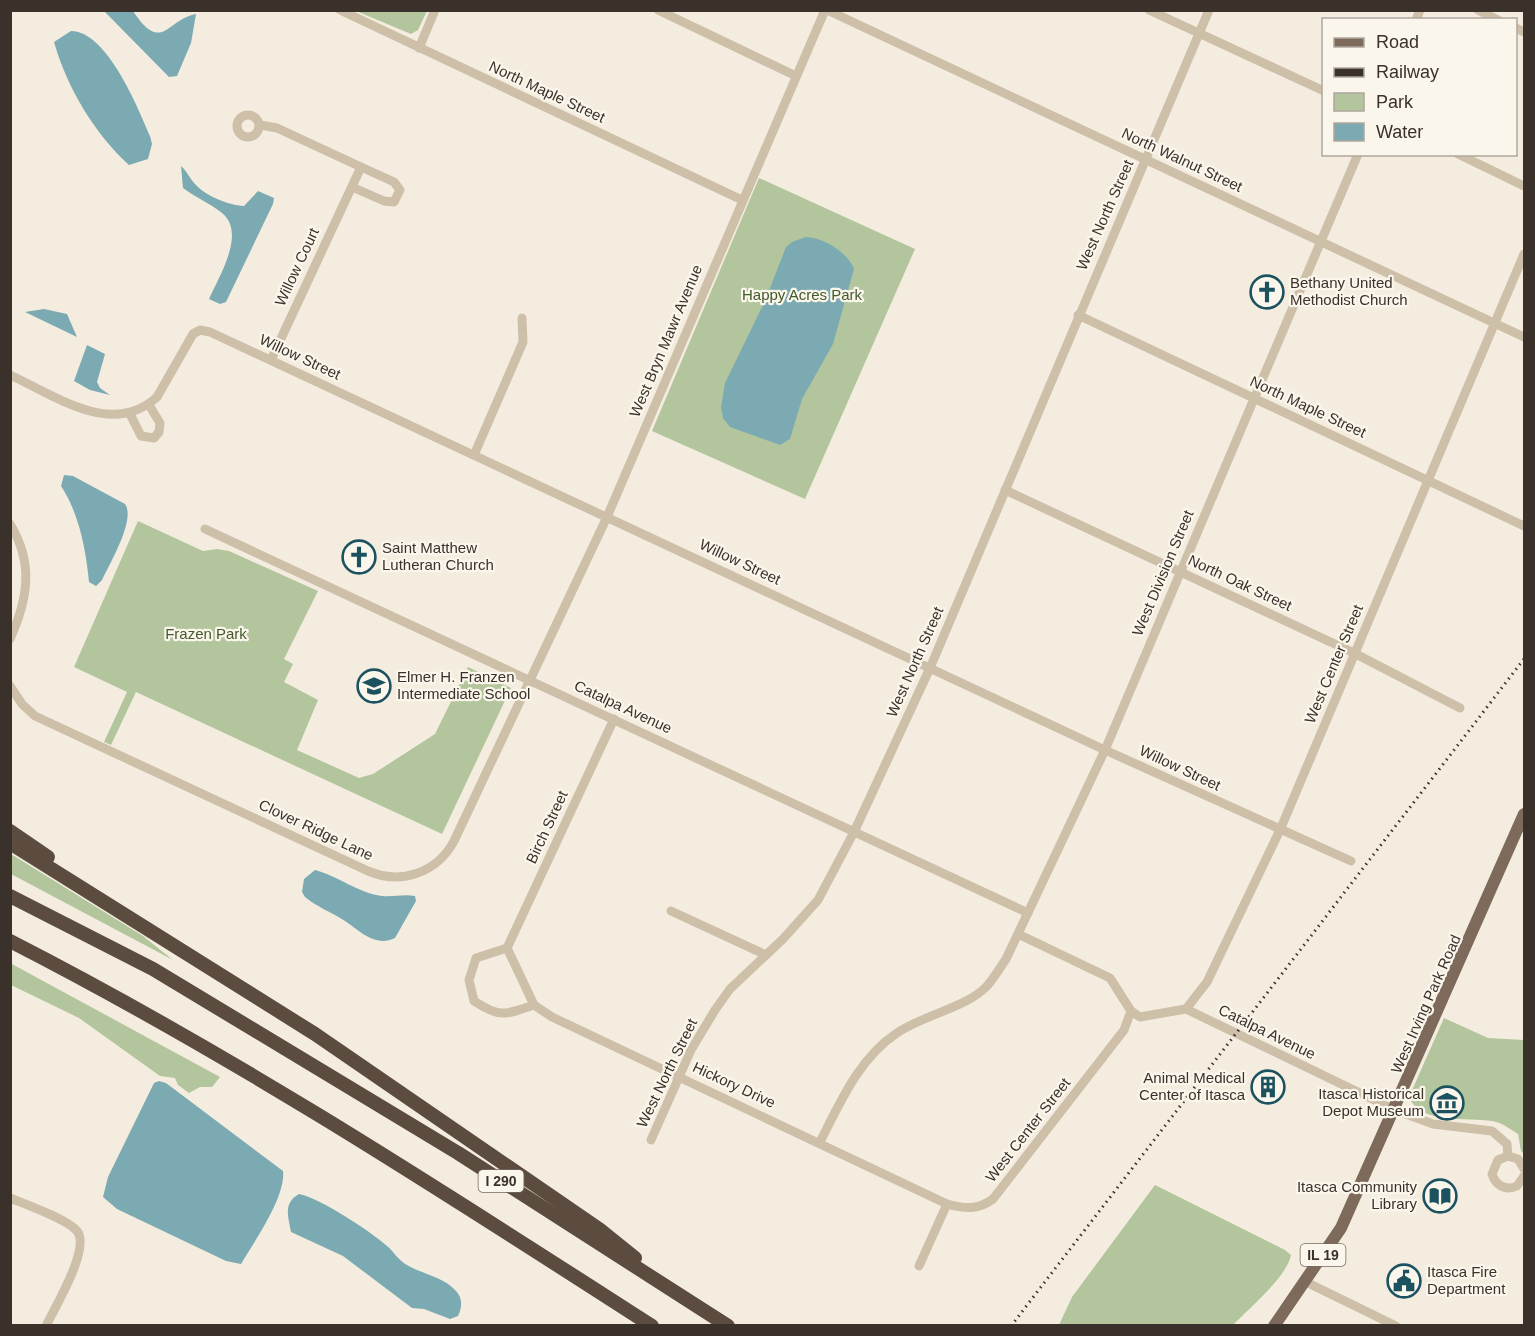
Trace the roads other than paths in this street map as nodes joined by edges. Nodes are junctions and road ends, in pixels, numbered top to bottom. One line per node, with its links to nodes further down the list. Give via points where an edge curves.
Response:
1 (340, 10): 10 (street, North Maple Street)
2 (435, 10): 10 (street)
3 (658, 10): 11 (street)
4 (826, 10): 11 (street, West Bryn Mawr Avenue); 16 (street, North Walnut Street)
5 (1149, 10): 9 (street)
6 (1209, 10): 9 (street, West North Street)
7 (1478, 10): 8 (street)
8 (1494, 18)
9 (1200, 34): 12 (street); 16 (street, West North Street)
10 (419, 48): 20 (street, North Maple Street)
11 (796, 76): 20 (street, West Bryn Mawr Avenue)
12 (1322, 91)
13 (260, 125): 17 (street, via 277,128)
14 (1357, 156): 21 (street, West Division Street)
15 (1462, 156): 18 (street)
16 (1146, 159): 21 (street, North Walnut Street); 23 (street, West North Street)
17 (361, 168): 19 (street, Willow Court); 19 (street, via 395,183 399,195 389,202)
18 (1524, 186)
19 (352, 187): 27 (street, Willow Court)
20 (742, 201): 35 (street, West Bryn Mawr Avenue)
21 (1321, 242): 25 (street, North Walnut Street); 29 (street, West Division Street)
22 (1524, 254): 25 (street, West Center Street)
23 (1078, 315): 29 (street, North Maple Street); 34 (street, West North Street)
24 (522, 318): 32 (street, via 523,342)
25 (1496, 324): 26 (street, North Walnut Street); 33 (street, West Center Street)
26 (1524, 337)
27 (271, 360): 30 (street, Willow Street, via 210,332 198,331 189,339 163,391); 32 (street, Willow Street)
28 (10, 375): 31 (street, Willow Street, via 97,414)
29 (1253, 399): 33 (street, North Maple Street); 39 (street, West Division Street)
30 (149, 405): 31 (street, Willow Street); 31 (street, via 160,423 154,438 141,436)
31 (130, 414)
32 (474, 455): 35 (street, Willow Street)
33 (1428, 480): 37 (street, North Maple Street); 41 (street, West Center Street)
34 (1005, 490): 39 (street, North Oak Street); 42 (street, West North Street)
35 (607, 517): 42 (street, Willow Street); 43 (street, West Bryn Mawr Avenue)
36 (10, 524): 40 (street, via 24,554 27,574 24,605)
37 (1524, 526)
38 (205, 529): 43 (street, Catalpa Avenue)
39 (1180, 571): 41 (street, North Oak Street); 47 (street, West Division Street)
40 (10, 639)
41 (1354, 653): 45 (street, North Oak Street); 49 (street, West Center Street)
42 (930, 668): 47 (street, Willow Street); 51 (street, West North Street)
43 (529, 681): 44 (street, Clover Ridge Lane, via 450,848 427,869 392,877 368,871 35,716); 46 (street, Catalpa Avenue)
44 (10, 686)
45 (1460, 708)
46 (614, 719): 51 (street, Catalpa Avenue); 60 (street, Birch Street)
47 (1105, 750): 49 (street, Willow Street); 57 (street, West Division Street)
48 (1524, 814): 66 (main road, West Irving Park Road / IL 19)
49 (1280, 830): 53 (street, Willow Street); 63 (street, West Center Street, via 1207,982)
50 (10, 831): 55 (highway, via 82,879)
51 (854, 832): 57 (street, Catalpa Avenue); 61 (street, West North Street, via 818,900)
52 (10, 843): 55 (highway)
53 (1351, 861)
54 (10, 896): 76 (highway, I 290, via 153,969 458,1153)
55 (108, 905): 76 (highway, via 417,1102 599,1229)
56 (670, 911): 61 (street)
57 (1028, 913): 58 (street, West Division Street)
58 (1018, 934): 64 (street, via 1110,978); 68 (street, via 987,986 974,996 918,1020 874,1054 848,1086)
59 (10, 941): 78 (highway, I 290, via 285,1094)
60 (507, 948): 62 (street); 62 (street, via 476,958 469,980 474,1001 494,1014 506,1015)
61 (766, 955): 65 (street, West North Street, via 730,989 715,1010)
62 (534, 1005): 65 (street, Hickory Drive)
63 (1186, 1009): 64 (street, via 1140,1017); 66 (street, Catalpa Avenue)
64 (1131, 1011): 73 (street, West Center Street, via 1124,1030 993,1198 974,1208)
65 (680, 1077): 67 (street, West North Street); 68 (street, Hickory Drive)
66 (1395, 1110): 69 (street, Catalpa Avenue, via 1433,1124 1492,1131 1507,1144); 75 (main road, West Irving Park Road / IL 19, via 1341,1228)
67 (651, 1140)
68 (820, 1142): 73 (street, Hickory Drive)
69 (1508, 1156): 70 (street, Catalpa Avenue, via 1518,1159); 71 (street, via 1498,1160 1493,1169 1497,1184 1512,1188)
70 (1524, 1168)
71 (1524, 1176)
72 (10, 1198): 77 (street, via 75,1228 81,1239 80,1253)
73 (947, 1204): 74 (street)
74 (919, 1266)
75 (1306, 1282): 80 (main road, West Irving Park Road / IL 19); 81 (street)
76 (696, 1305): 79 (highway, I 290)
77 (46, 1326)
78 (652, 1326)
79 (728, 1326)
80 (1274, 1326)
81 (1396, 1326)

